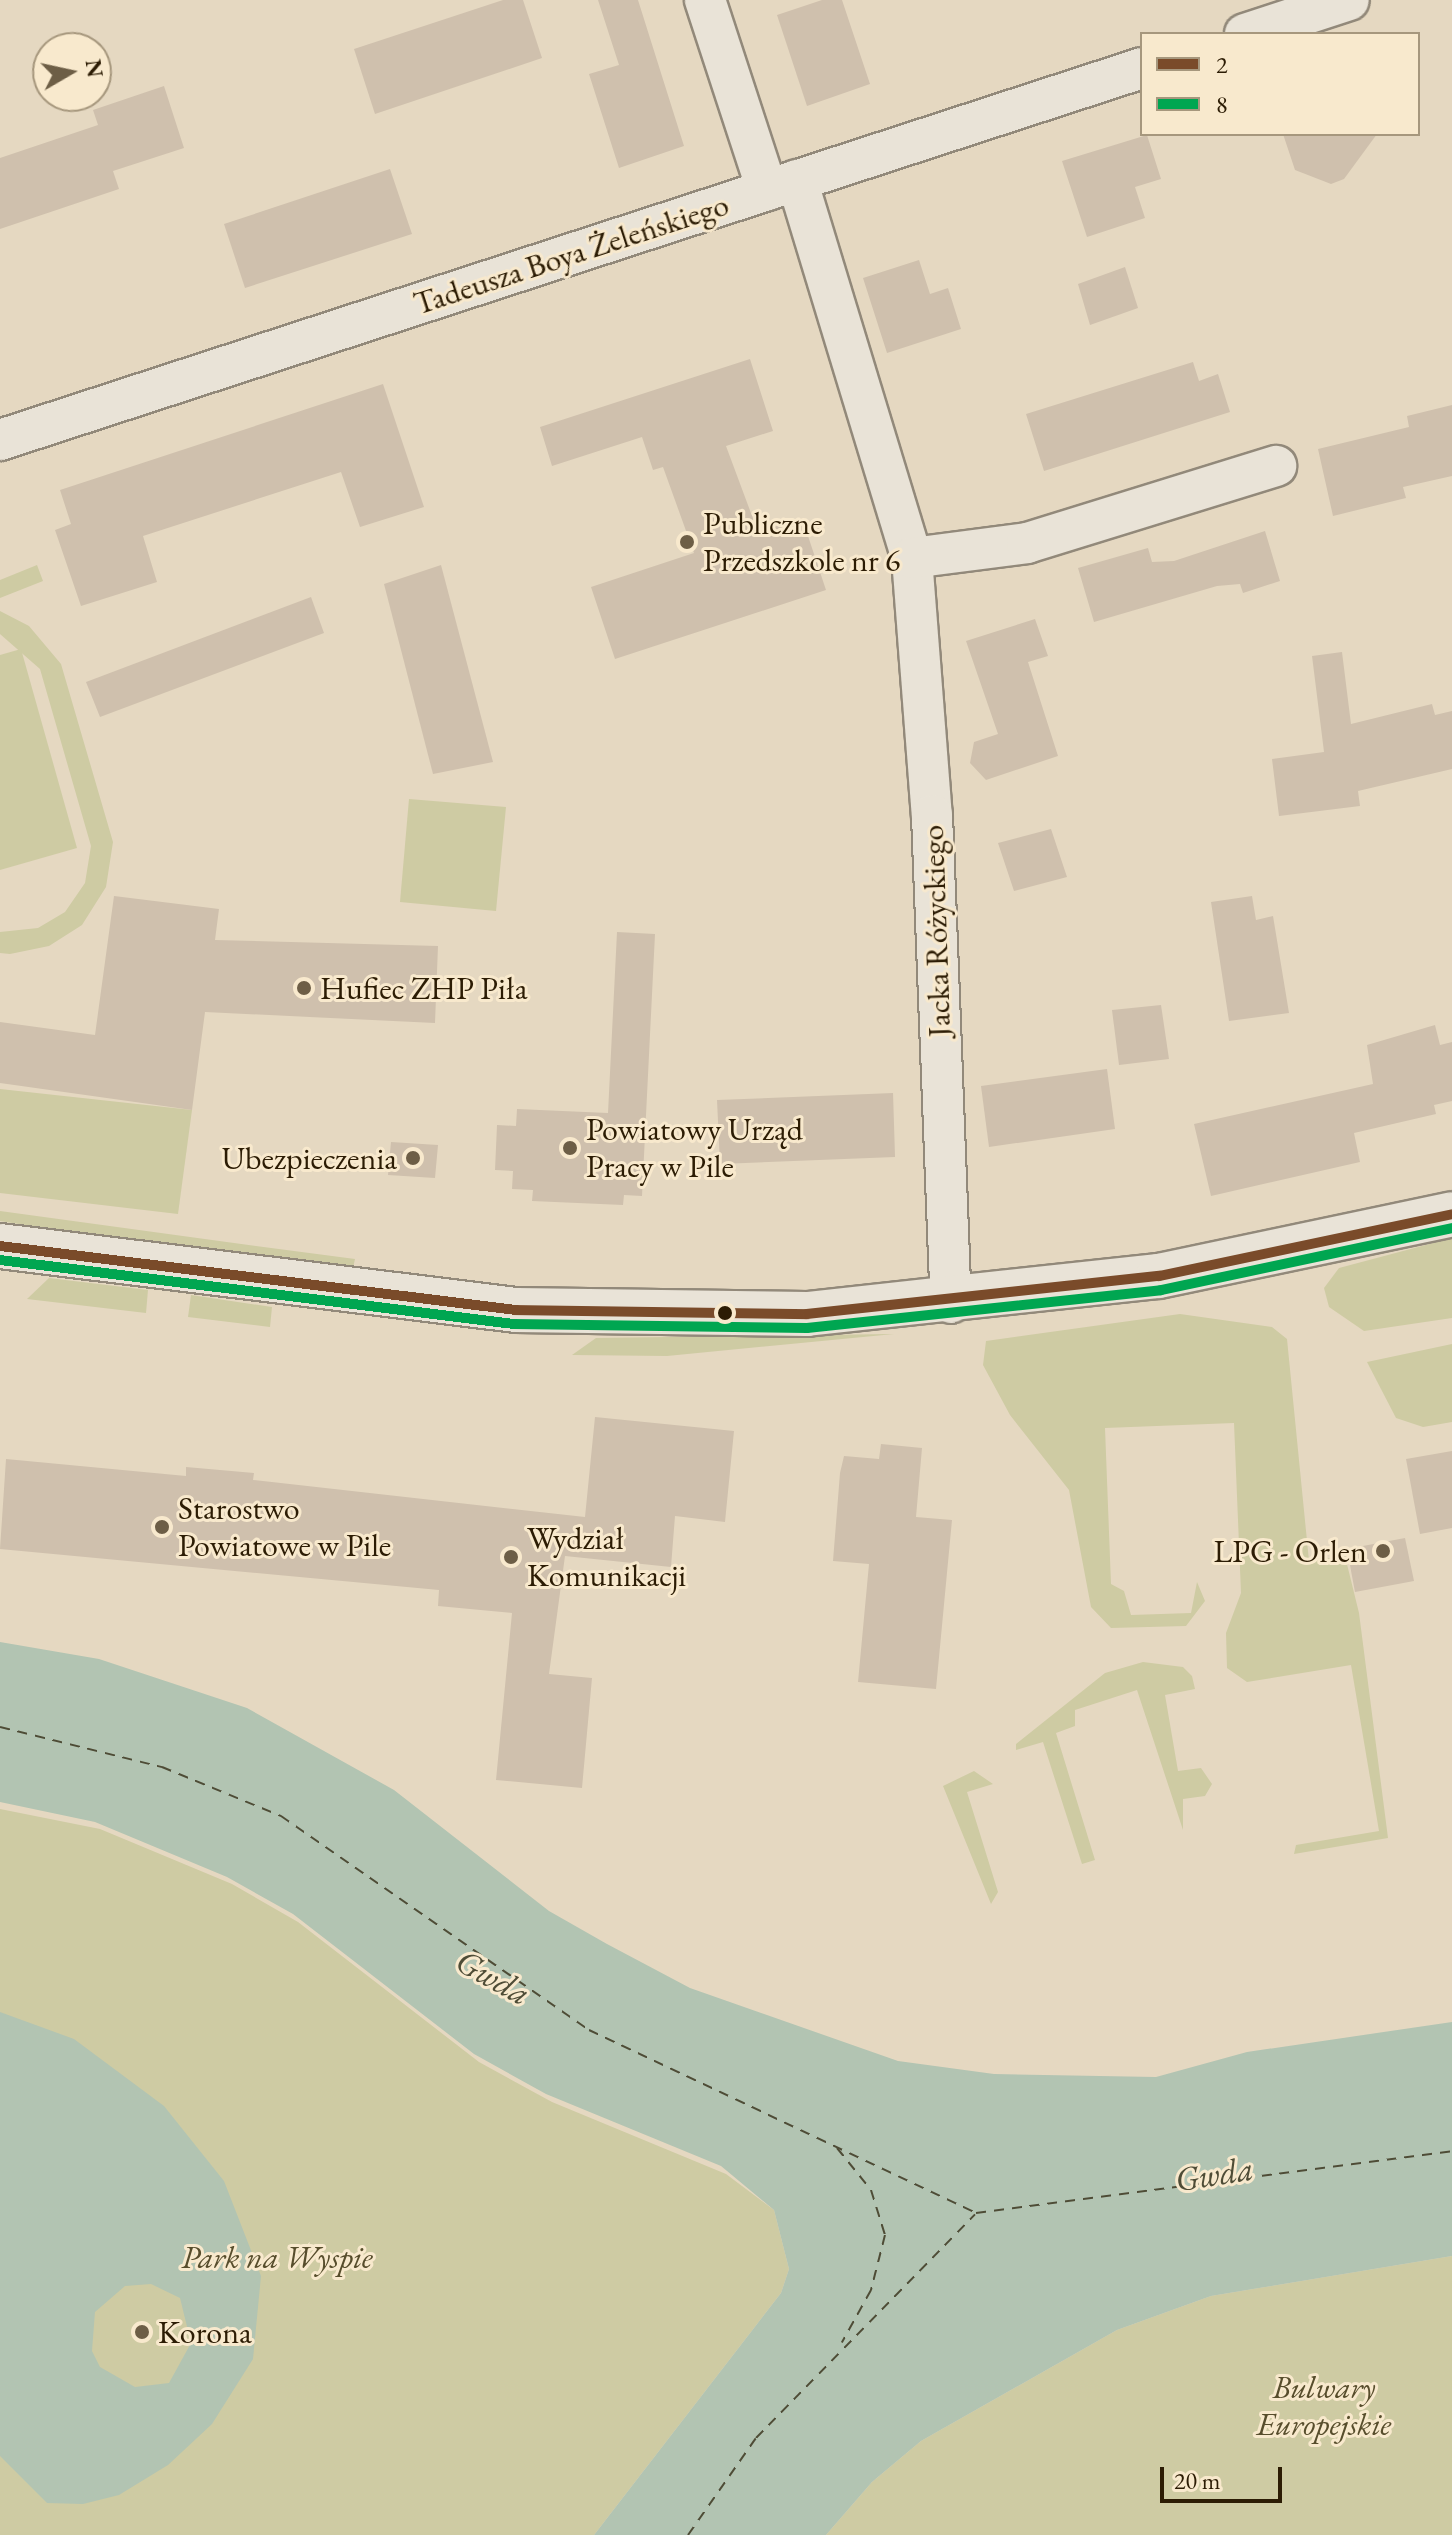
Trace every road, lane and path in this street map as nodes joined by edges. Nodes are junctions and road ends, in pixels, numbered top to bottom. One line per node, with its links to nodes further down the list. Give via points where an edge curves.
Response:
1 (705, 0): 5 (street, Jacka Różyckiego)
2 (1349, 0): 3 (street)
3 (1251, 32)
4 (1140, 69): 5 (street, Tadeusza Boya Żeleńskiego)
5 (782, 185): 6 (street, Tadeusza Boya Żeleńskiego); 8 (street, Jacka Różyckiego)
6 (0, 440)
7 (1276, 466): 8 (street, via 1027,543)
8 (912, 558): 11 (street, Jacka Różyckiego, via 932,815)
9 (1452, 1214): 11 (street, via 1159,1276)
10 (0, 1246): 11 (street, via 516,1310 807,1314)
11 (951, 1303)

